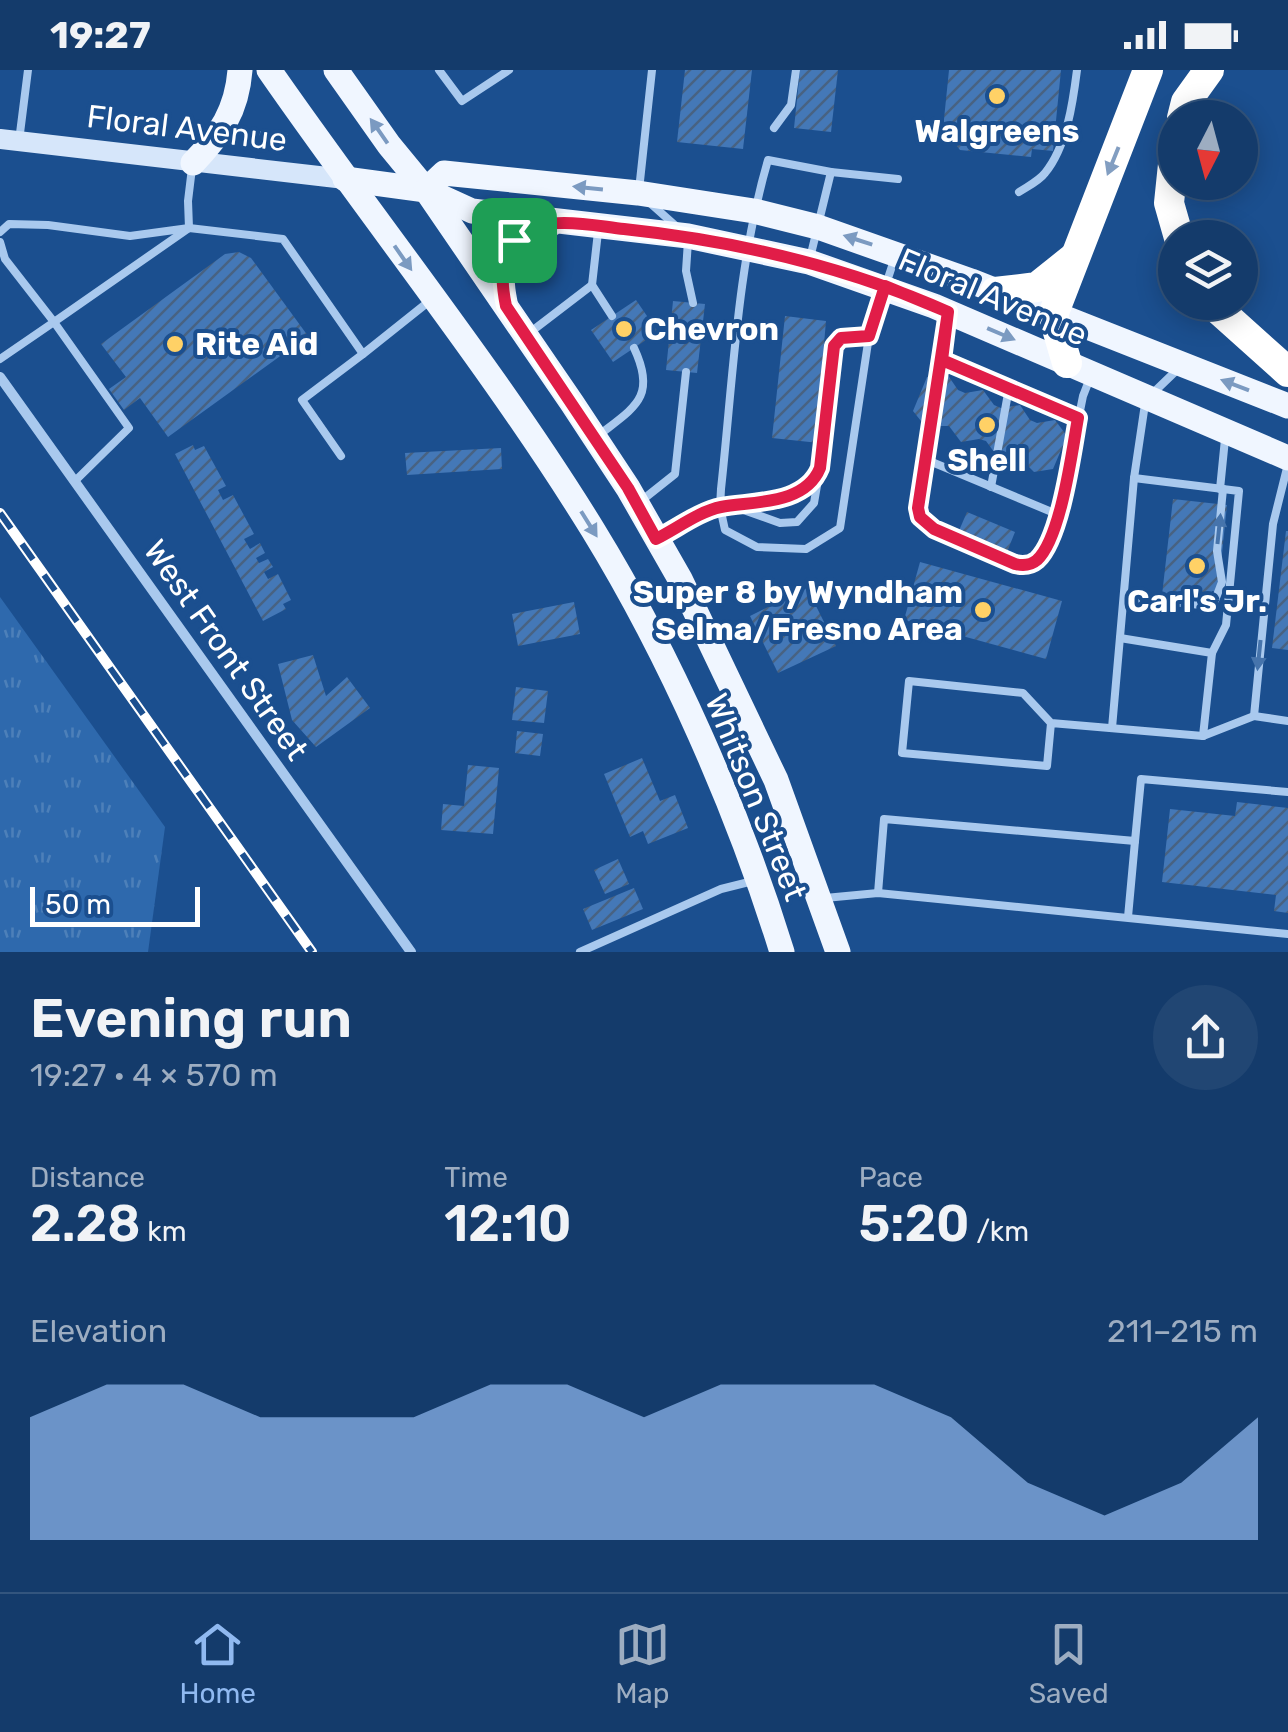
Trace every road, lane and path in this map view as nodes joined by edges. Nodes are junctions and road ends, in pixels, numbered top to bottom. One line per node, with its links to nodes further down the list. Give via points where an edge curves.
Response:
1 (28, 70): 16 (lane)
2 (240, 70): 17 (main road, via 227,124)
3 (269, 70): 19 (main road, Whitson Street)
4 (336, 70): 21 (main road, Whitson Street, one-way to 4)
5 (439, 70): 6 (lane, via 462,100)
6 (510, 70)
7 (652, 70): 23 (lane)
8 (796, 70): 13 (lane, via 792,105)
9 (1076, 70): 22 (lane, via 1073,104 1052,162)
10 (1148, 70): 34 (highway, one-way to 34)
11 (1209, 70): 12 (highway)
12 (1187, 100)
13 (774, 128)
14 (234, 130): 15 (path)
15 (288, 136)
16 (10, 140): 17 (main road, Floral Avenue)
17 (192, 163): 19 (main road, Floral Avenue); 28 (lane)
18 (831, 172): 20 (lane); 24 (lane, via 768,160); 27 (lane)
19 (345, 179): 21 (main road, Floral Avenue); 39 (main road, Whitson Street, one-way to 39)
20 (898, 179)
21 (426, 190): 23 (main road, Floral Avenue, one-way to 21, via 444,173); 25 (main road, Floral Avenue, via 472,211); 41 (main road, Whitson Street)
22 (1019, 192)
23 (638, 194): 24 (main road, Floral Avenue); 30 (lane)
24 (754, 211): 27 (main road, Floral Avenue); 32 (lane)
25 (562, 222): 26 (main road, Floral Avenue); 41 (main road, via 520,234 509,247 502,273)
26 (599, 226): 30 (main road, Floral Avenue); 36 (lane)
27 (818, 227): 33 (main road, Floral Avenue, one-way to 27); 35 (lane)
28 (190, 228): 29 (lane, via 130,236 9,224); 47 (lane); 52 (lane, via 283,239)
29 (0, 232)
30 (688, 236): 32 (main road, Floral Avenue); 40 (lane)
31 (0, 242): 47 (lane)
32 (748, 247): 35 (main road, Floral Avenue); 75 (lane)
33 (897, 252): 37 (lane); 38 (main road, Floral Avenue)
34 (1075, 257): 38 (highway, via 1036,287); 43 (highway)
35 (809, 262): 37 (main road, Floral Avenue)
36 (592, 285): 44 (lane); 48 (lane)
37 (885, 286): 42 (main road, Floral Avenue); 49 (lane)
38 (995, 292): 43 (main road, Floral Avenue)
39 (432, 299): 52 (lane); 91 (main road, Whitson Street, one-way to 91, via 594,532 684,703)
40 (693, 303)
41 (506, 306): 48 (main road, Whitson Street)
42 (948, 312): 54 (lane); 56 (main road, Floral Avenue, one-way to 56)
43 (1052, 315): 55 (main road, Floral Avenue); 56 (highway)
44 (612, 316)
45 (1231, 320): 58 (highway)
46 (1242, 320): 50 (highway)
47 (54, 322): 53 (lane); 71 (lane, via 129,428)
48 (526, 336): 65 (main road, Whitson Street)
49 (869, 336): 69 (lane, via 841,338 834,346); 75 (lane, via 840,528 806,550 756,547 725,530)
50 (1288, 346)
51 (634, 348): 65 (lane, via 644,384 638,404)
52 (362, 354): 66 (lane, via 302,400)
53 (0, 358)
54 (942, 360): 60 (lane); 67 (lane)
55 (1183, 365): 61 (lane); 62 (main road, Floral Avenue, one-way to 55)
56 (1080, 368): 61 (main road, Floral Avenue); 63 (lane)
57 (686, 372): 74 (lane, via 675,474)
58 (1288, 372)
59 (0, 377): 71 (street, West Front Street)
60 (1009, 388): 63 (lane); 72 (lane)
61 (1146, 399): 64 (main road, Floral Avenue); 70 (lane)
62 (1288, 406)
63 (1078, 418): 77 (lane)
64 (1226, 433): 68 (main road, Floral Avenue); 73 (lane)
65 (595, 438): 74 (main road, Whitson Street)
66 (341, 456)
67 (927, 460): 72 (lane); 77 (lane, via 920,517 1015,564 1039,558)
68 (1288, 460): 79 (lane)
69 (820, 468): 76 (lane, via 800,492); 76 (lane, via 814,502 796,522)
70 (1134, 478): 73 (lane); 81 (lane)
71 (75, 481): 96 (street, West Front Street)
72 (991, 487): 77 (lane)
73 (1222, 489): 81 (lane, one-way to 73, via 1214,603 1222,582); 83 (lane, via 1239,491 1226,625)
74 (637, 504): 80 (main road, Whitson Street)
75 (720, 507): 76 (lane); 80 (lane)
76 (735, 507)
77 (1059, 516)
78 (1288, 523): 79 (lane)
79 (1273, 524): 84 (lane, one-way to 84)
80 (656, 539): 93 (main road, Whitson Street, via 749,719)
81 (1124, 596): 82 (lane)
82 (1120, 638): 83 (lane); 87 (lane)
83 (1212, 653): 88 (lane)
84 (1254, 716): 85 (lane); 88 (lane)
85 (1288, 720)
86 (1051, 723): 86 (lane, via 1022,693 909,681 902,753 1047,766); 87 (lane)
87 (1112, 728): 88 (lane)
88 (1203, 736)
89 (1288, 792): 90 (lane, via 1141,779)
90 (1136, 841): 92 (lane, via 884,819); 94 (lane)
91 (758, 880): 97 (lane, via 721,889); 98 (main road, Whitson Street)
92 (878, 892): 93 (lane); 94 (lane)
93 (820, 898): 99 (main road, Whitson Street)
94 (1128, 917): 95 (lane)
95 (1288, 934)
96 (411, 952)
97 (580, 952)
98 (782, 952)
99 (838, 952)

